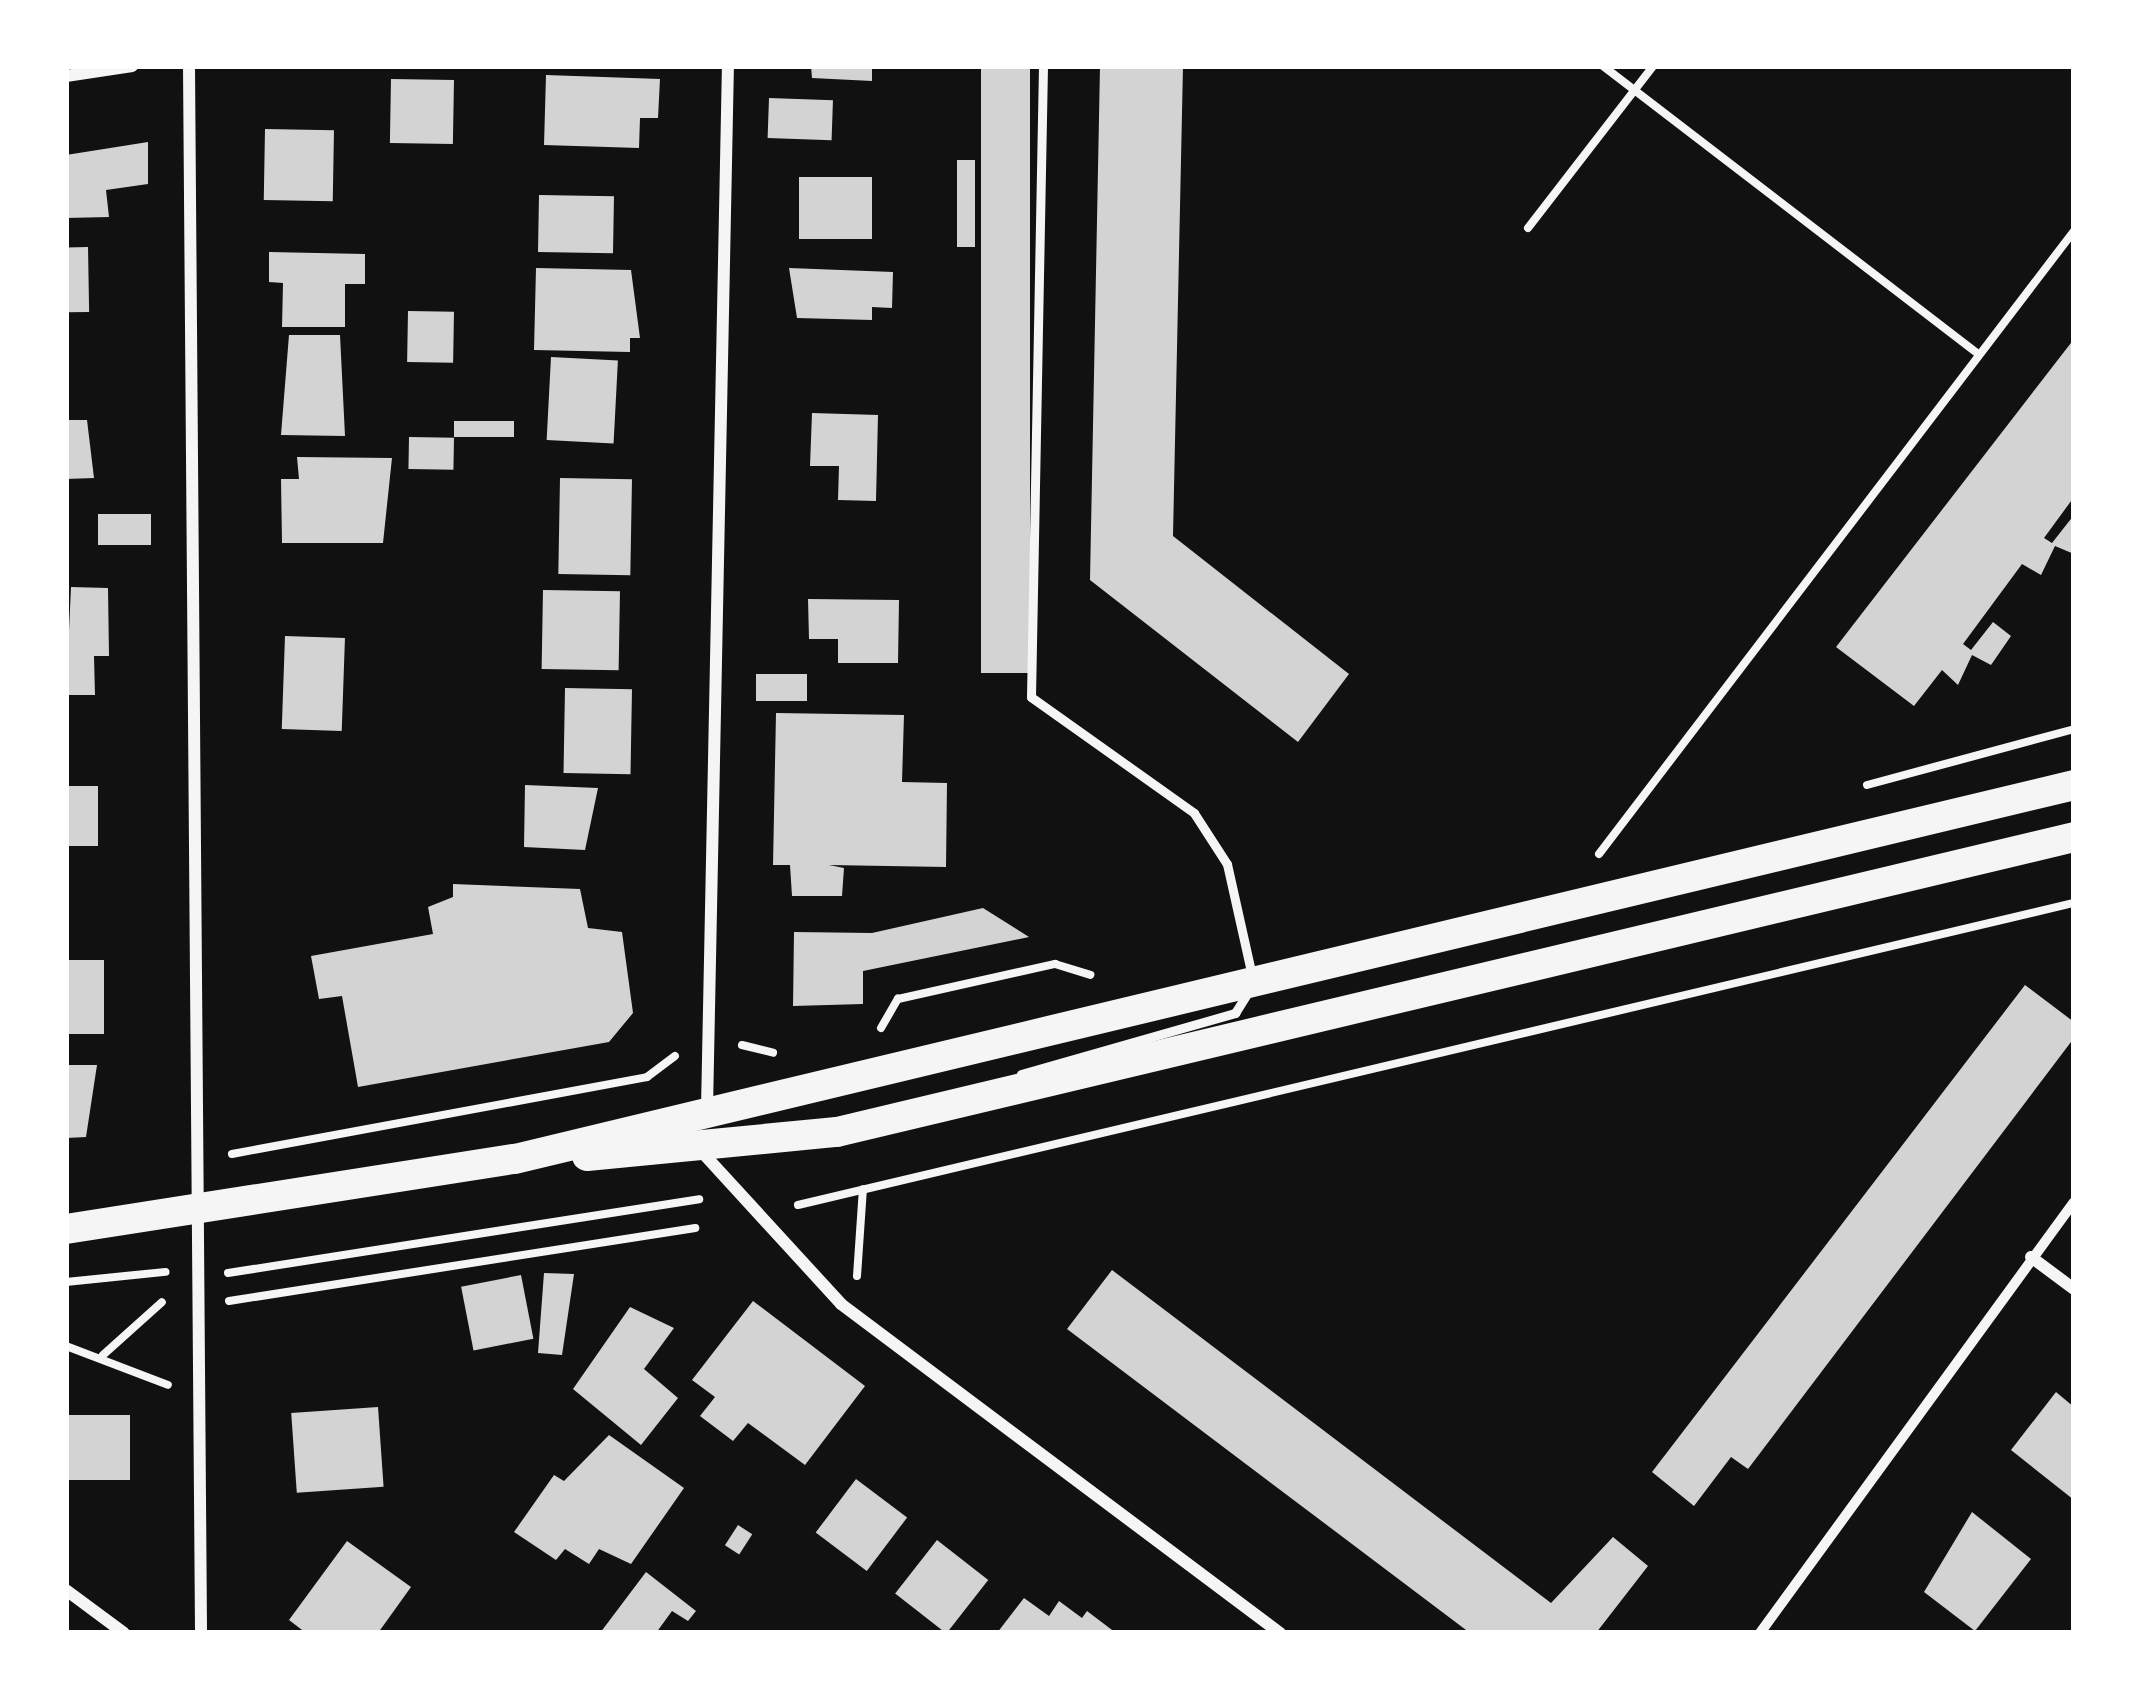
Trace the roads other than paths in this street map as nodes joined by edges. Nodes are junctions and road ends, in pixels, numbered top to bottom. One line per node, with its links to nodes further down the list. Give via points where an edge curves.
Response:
1 (132, 66): 5 (street)
2 (189, 66): 14 (street)
3 (728, 66): 10 (street)
4 (1043, 66): 8 (lane, via 1031,697 1194,813 1227,864)
5 (66, 76)
6 (2074, 785): 8 (main road)
7 (2074, 837): 9 (main road)
8 (1253, 984): 9 (lane, via 1234,1013 1080,1051); 10 (main road)
9 (921, 1112): 11 (main road)
10 (707, 1113): 12 (main road)
11 (701, 1151): 12 (main road); 21 (street, via 841,1304)
12 (515, 1159): 14 (main road)
13 (2074, 1202): 16 (street)
14 (204, 1209): 15 (main road); 20 (street)
15 (66, 1229)
16 (2031, 1257): 17 (street); 22 (street)
17 (2074, 1289)
18 (66, 1590): 19 (street)
19 (124, 1633)
20 (201, 1633)
21 (1280, 1633)
22 (1760, 1633)

